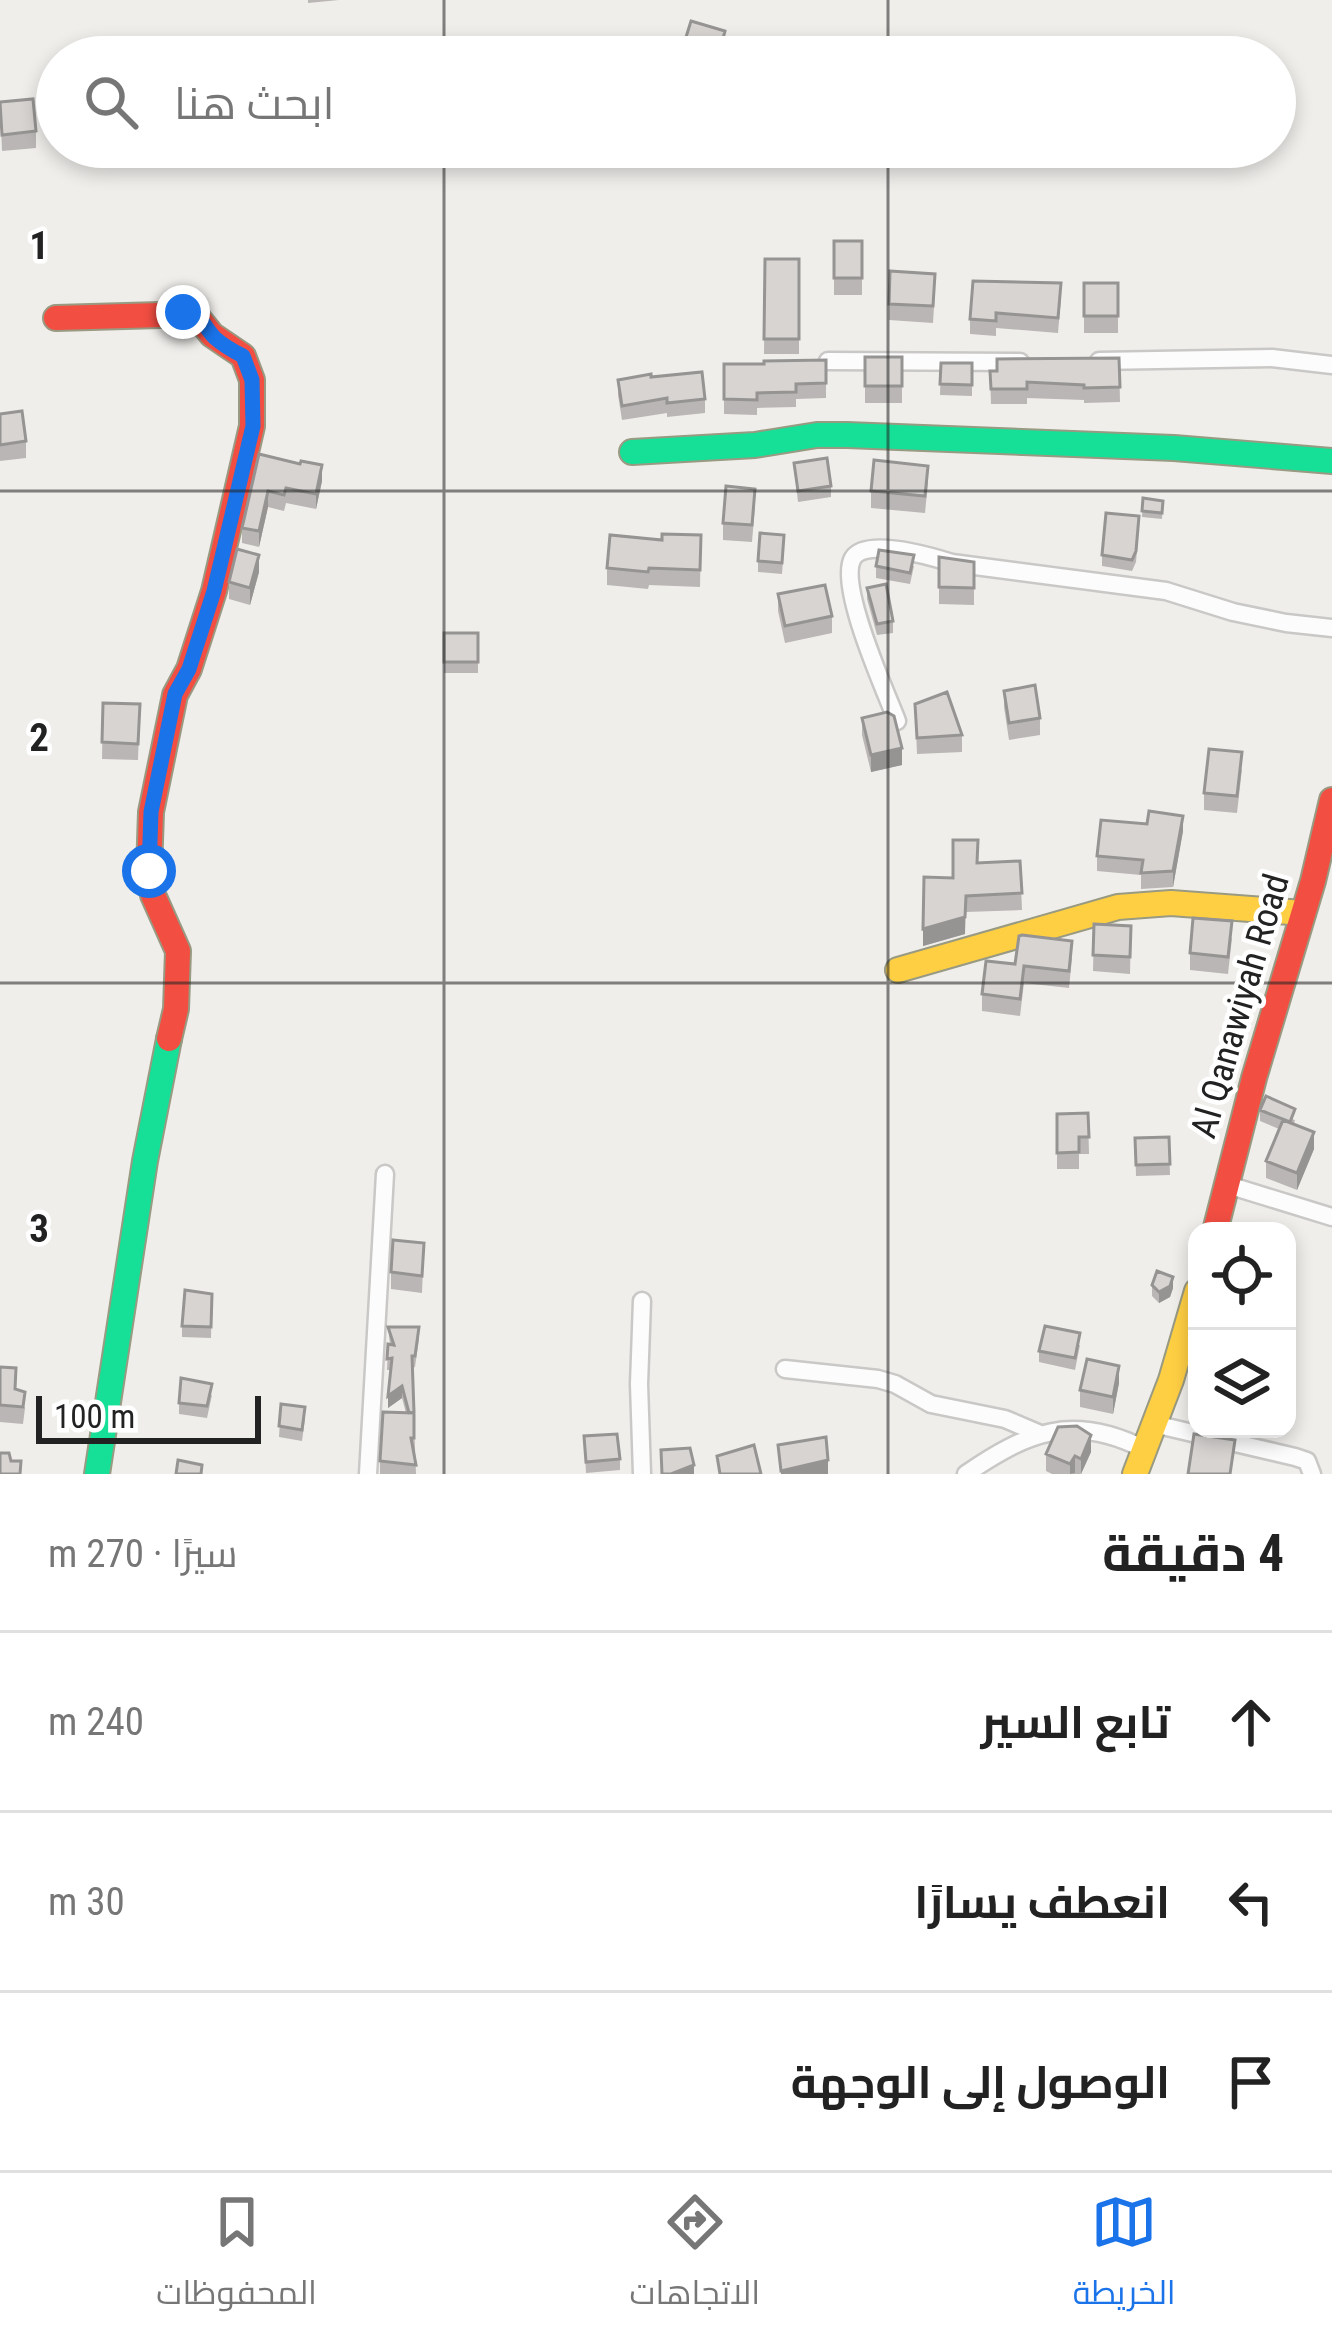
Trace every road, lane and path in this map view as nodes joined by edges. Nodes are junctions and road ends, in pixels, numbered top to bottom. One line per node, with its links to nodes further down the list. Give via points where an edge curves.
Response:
1 (56, 318): 23 (street, via 195,314 243,356 252,380 253,426 214,591 175,694 151,812 149,871 178,951 176,1009)
2 (828, 361): 3 (street)
3 (1030, 362)
4 (1074, 362): 5 (street, via 1272,358)
5 (1332, 365)
6 (632, 452): 7 (street, via 847,434)
7 (1332, 460)
8 (1332, 628): 9 (street, via 1166,592 863,549 850,567 853,598)
9 (897, 721)
10 (1331, 809): 11 (street, Al Qanawiyah Road)
11 (1303, 913): 12 (street, via 1118,907); 14 (street, Al Qanawiyah Road)
12 (898, 970)
13 (385, 1174): 24 (street)
14 (1228, 1185): 15 (street); 16 (street, Al Qanawiyah Road)
15 (1332, 1217)
16 (1218, 1222)
17 (642, 1301): 25 (street)
18 (1188, 1319): 20 (street)
19 (785, 1369): 21 (street, via 878,1379 931,1404)
20 (1154, 1424): 22 (street); 28 (street, via 1295,1457)
21 (1038, 1433): 22 (street, via 1095,1432); 26 (street)
22 (1144, 1449): 27 (street)
23 (98, 1474)
24 (368, 1474)
25 (642, 1474)
26 (965, 1474)
27 (1135, 1474)
28 (1312, 1474)

